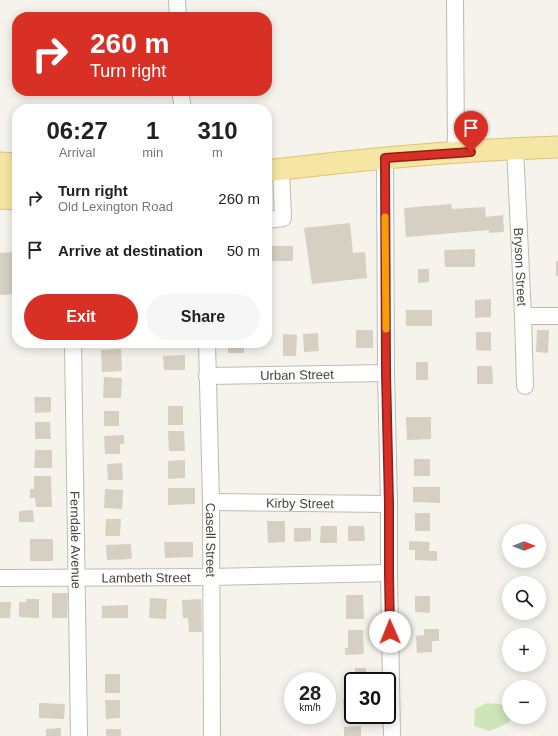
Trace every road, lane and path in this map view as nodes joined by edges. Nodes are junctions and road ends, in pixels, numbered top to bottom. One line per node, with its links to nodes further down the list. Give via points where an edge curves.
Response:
1 (177, 0): 3 (street)
2 (455, 0): 6 (street)
3 (178, 12)
4 (558, 147): 5 (main road)
5 (516, 148): 6 (main road); 16 (street, Bryson Street)
6 (456, 153): 7 (main road)
7 (385, 158): 10 (main road); 20 (street)
8 (0, 163): 9 (main road)
9 (12, 164)
10 (274, 170): 15 (street, via 283,218)
11 (12, 178): 12 (main road)
12 (0, 182)
13 (0, 198): 14 (main road)
14 (12, 199)
15 (272, 219)
16 (523, 316): 17 (street); 22 (street, Bryson Street)
17 (558, 316)
18 (73, 348): 26 (street, Ferndale Avenue)
19 (207, 348): 21 (street, Casell Street)
20 (386, 373): 21 (street, Urban Street); 24 (street)
21 (207, 376): 23 (street, Casell Street)
22 (525, 386)
23 (211, 502): 24 (street, Kirby Street); 27 (street, Casell Street)
24 (389, 504): 25 (street)
25 (389, 573): 27 (street, Lambeth Street); 31 (street)
26 (76, 577): 27 (street, Lambeth Street); 28 (street, Lambeth Street); 29 (street, Ferndale Avenue)
27 (211, 577): 30 (street, Casell Street)
28 (0, 578)
29 (79, 736)
30 (212, 736)
31 (392, 736)

